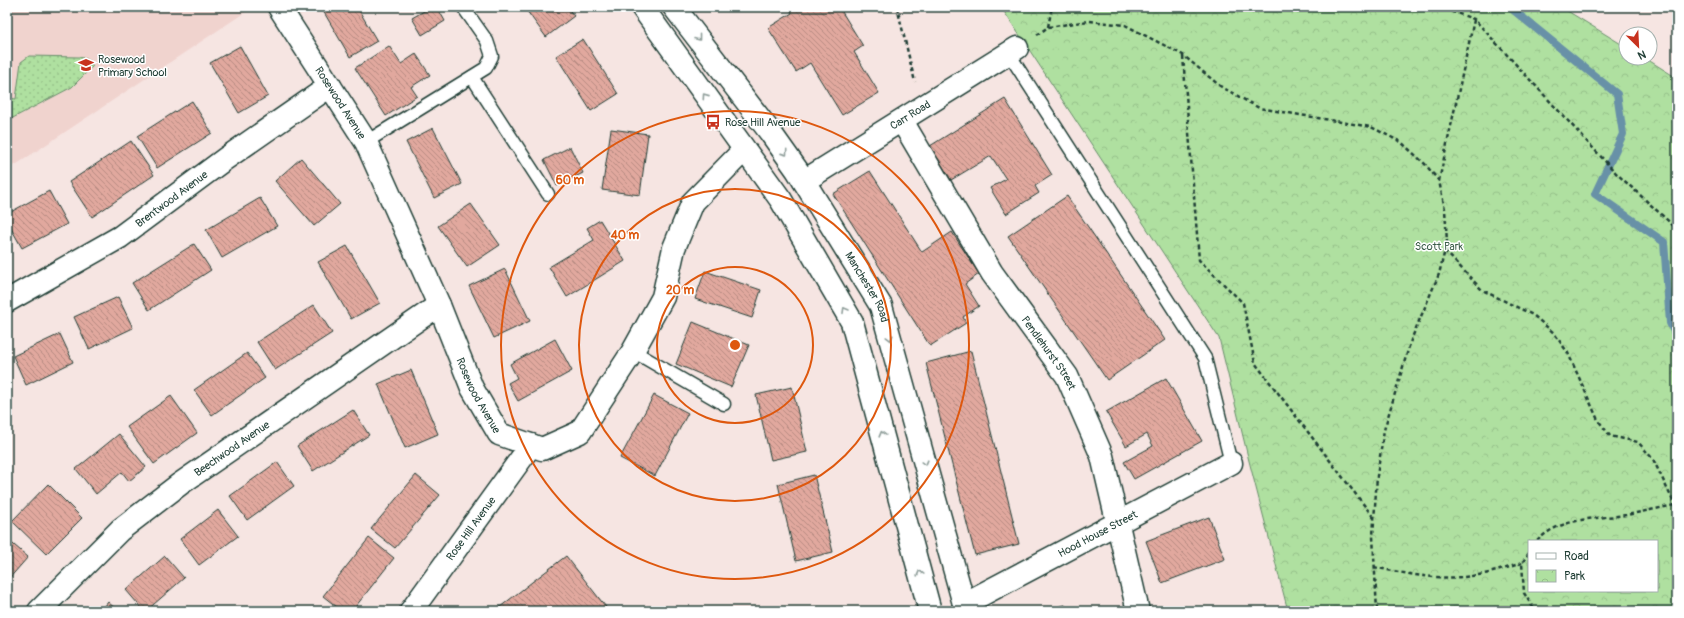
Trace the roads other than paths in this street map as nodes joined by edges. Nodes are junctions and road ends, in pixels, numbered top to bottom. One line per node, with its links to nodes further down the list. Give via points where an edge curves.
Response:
1 (279, 7): 7 (street, Rosewood Avenue)
2 (463, 7): 6 (lane, via 487,41 492,56 486,68)
3 (642, 7): 11 (street, one-way to 3)
4 (674, 7): 9 (street, Manchester Road, one-way to 9)
5 (1013, 51): 8 (street, Carr Road); 20 (lane, via 1205,358)
6 (472, 77): 10 (lane); 13 (lane)
7 (330, 86): 10 (street, Rosewood Avenue); 15 (street, Brentwood Avenue, via 225,159 120,237)
8 (902, 121): 12 (street, Carr Road); 21 (street, Pendlehurst Street, via 992,274 1067,376 1102,456)
9 (770, 132): 11 (street, Rosewood Avenue); 12 (street, Manchester Road, one-way to 12)
10 (366, 142): 16 (street, Rosewood Avenue)
11 (744, 150): 14 (street); 17 (street, Rosewood Avenue, via 693,202 674,248 663,297)
12 (804, 182): 14 (street, Carr Road); 22 (street, Manchester Road, one-way to 22, via 881,306)
13 (548, 194)
14 (781, 200): 25 (street, one-way to 14, via 852,322)
15 (7, 301)
16 (439, 305): 19 (street, Rosewood Avenue, via 472,388 499,434); 23 (street, Beechwood Avenue, via 180,484 120,530)
17 (632, 351): 18 (lane); 19 (street, Rosewood Avenue, via 580,432 542,449)
18 (724, 404)
19 (532, 445): 24 (street, Rose Hill Avenue)
20 (1231, 463): 21 (street, Hood House Street)
21 (1117, 522): 22 (street, Hood House Street); 26 (street, Pendlehurst Street)
22 (961, 609)
23 (40, 611)
24 (411, 611)
25 (930, 611)
26 (1138, 611)

